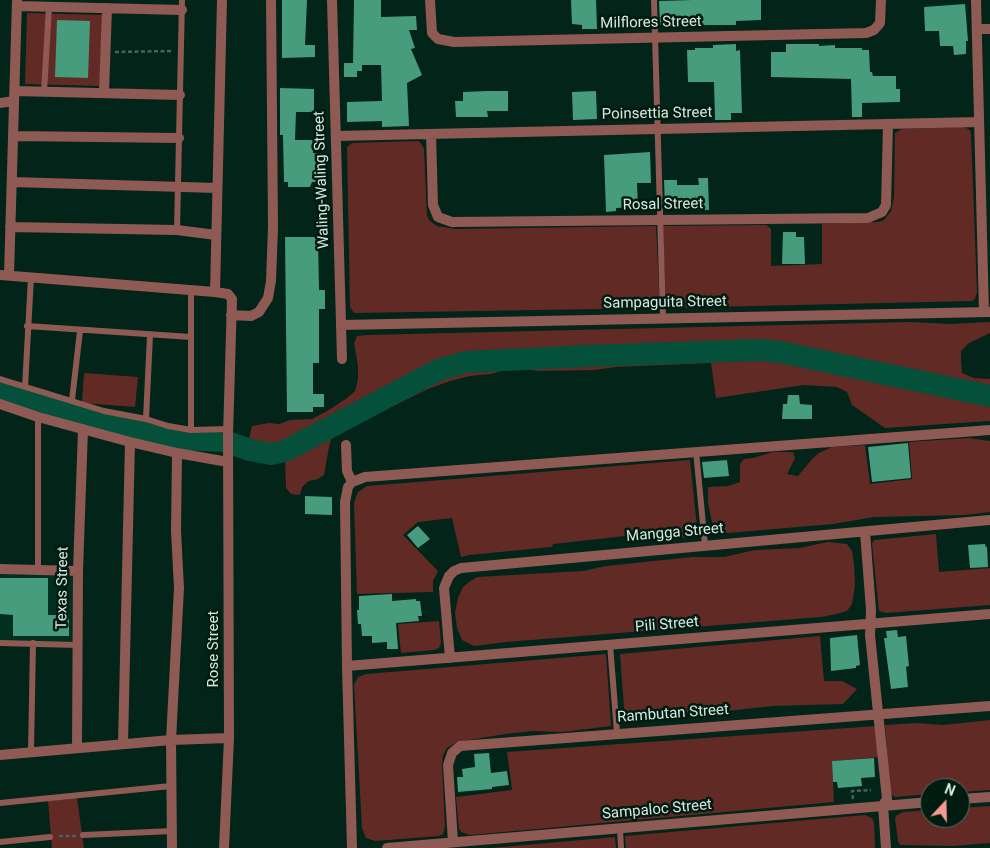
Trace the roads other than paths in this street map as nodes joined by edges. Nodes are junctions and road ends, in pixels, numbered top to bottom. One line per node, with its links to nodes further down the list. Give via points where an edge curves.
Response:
1 (222, 0): 29 (street)
2 (271, 0): 40 (street, via 271,281 268,298 259,312 251,316)
3 (332, 0): 25 (street, Waling-Waling Street)
4 (430, 0): 14 (street, Milflores Street, via 432,33 442,41)
5 (654, 0): 14 (lane)
6 (881, 0): 14 (street, Milflores Street, via 880,23 866,33)
7 (976, 0): 12 (street)
8 (17, 3): 10 (street); 18 (street)
9 (182, 5): 11 (street); 17 (lane)
10 (49, 7): 11 (street); 15 (lane)
11 (107, 8): 16 (street)
12 (977, 29): 13 (street); 20 (street)
13 (990, 29)
14 (654, 38): 22 (lane)
15 (44, 92): 16 (street); 18 (street)
16 (104, 93): 17 (street)
17 (180, 95): 26 (lane)
18 (14, 96): 19 (street); 24 (street)
19 (0, 102)
20 (979, 122): 21 (street, Poinsettia Street); 30 (street)
21 (888, 124): 22 (street, Poinsettia Street); 31 (street, Rosal Street, via 888,198 882,212 876,216)
22 (657, 129): 23 (street, Poinsettia Street); 31 (lane)
23 (431, 134): 25 (street, Poinsettia Street); 31 (street, Rosal Street, via 433,205 438,217 444,220)
24 (13, 136): 26 (street); 27 (street)
25 (336, 136): 42 (street, Waling-Waling Street)
26 (179, 138): 28 (lane)
27 (12, 182): 28 (street); 32 (street)
28 (178, 186): 29 (street); 33 (lane)
29 (217, 188): 34 (street)
30 (986, 214): 39 (street)
31 (659, 220): 41 (lane)
32 (10, 227): 33 (street); 35 (street)
33 (177, 230): 34 (street)
34 (216, 235): 38 (street)
35 (4, 275): 36 (street)
36 (31, 277): 37 (street); 43 (lane)
37 (192, 290): 38 (street); 46 (lane)
38 (215, 292): 40 (street, Rose Street, via 228,294 232,300)
39 (987, 312): 41 (street, Sampaguita Street)
40 (231, 315): 57 (street, Rose Street)
41 (663, 318): 42 (street, Sampaguita Street)
42 (341, 325): 47 (street, Waling-Waling Street)
43 (28, 326): 44 (lane); 49 (lane)
44 (80, 330): 45 (lane); 50 (lane)
45 (150, 335): 46 (lane); 53 (lane)
46 (191, 337): 55 (lane)
47 (342, 359)
48 (0, 379): 49 (lane)
49 (25, 387): 50 (lane)
50 (72, 400): 53 (lane, via 104,411)
51 (0, 404): 52 (street)
52 (38, 417): 54 (street); 68 (lane)
53 (146, 418): 55 (lane)
54 (83, 429): 58 (street); 69 (street, Texas Street)
55 (191, 430): 57 (lane)
56 (990, 430): 60 (street)
57 (228, 432): 62 (street, Rose Street)
58 (130, 442): 61 (street); 83 (street)
59 (346, 445): 63 (street, via 347,471)
60 (696, 451): 63 (street, via 365,477); 66 (lane)
61 (177, 453): 62 (street); 82 (street, via 179,588)
62 (228, 462): 81 (street, Rose Street)
63 (352, 482): 77 (street, via 345,502)
64 (990, 520): 65 (street, Mangga Street)
65 (865, 532): 66 (street, Mangga Street); 71 (street)
66 (705, 545): 76 (street, Mangga Street, via 454,571 444,588)
67 (0, 569): 68 (street)
68 (38, 571): 69 (street)
69 (78, 571): 75 (street, Texas Street)
70 (990, 614): 71 (street, Pili Street)
71 (870, 624): 74 (street, Pili Street); 79 (street)
72 (0, 643): 73 (lane)
73 (33, 643): 75 (lane); 85 (lane)
74 (610, 644): 76 (street, Pili Street); 80 (lane)
75 (77, 645): 84 (street, Texas Street)
76 (450, 658): 77 (street, Pili Street)
77 (347, 666): 101 (street)
78 (990, 706): 79 (street, Rambutan Street)
79 (878, 714): 80 (street, Rambutan Street); 92 (street, via 887,799)
80 (617, 733): 98 (street, Rambutan Street, via 467,744 455,749 448,772)
81 (229, 738): 82 (street); 100 (street, Rose Street)
82 (171, 740): 83 (street); 87 (street)
83 (123, 744): 84 (street)
84 (78, 748): 85 (street)
85 (31, 752): 86 (street)
86 (0, 755)
87 (172, 786): 90 (lane); 94 (street)
88 (990, 797): 89 (street)
89 (970, 798)
90 (0, 803)
91 (920, 803): 92 (street, Sampaloc Street)
92 (883, 805): 93 (street, Sampaloc Street); 104 (street)
93 (620, 829): 98 (street, Sampaloc Street); 103 (lane)
94 (173, 831): 95 (lane); 99 (street)
95 (83, 835)
96 (50, 837): 97 (lane)
97 (0, 842)
98 (453, 842): 102 (street, Sampaloc Street)
99 (172, 848)
100 (224, 848)
101 (352, 848)
102 (387, 848)
103 (621, 848)
104 (886, 848)

